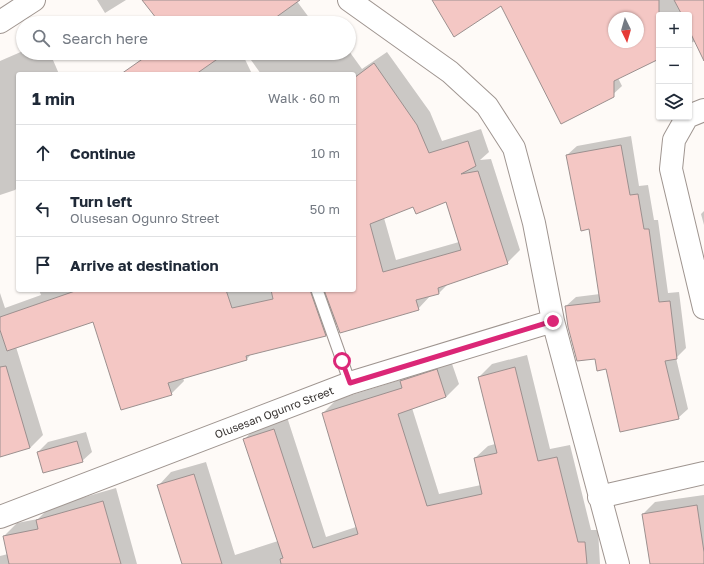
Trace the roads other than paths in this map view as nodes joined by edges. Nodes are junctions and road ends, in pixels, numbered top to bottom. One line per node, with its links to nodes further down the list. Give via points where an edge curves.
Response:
1 (34, 0): 3 (street)
2 (349, 0): 9 (street, via 450,72 487,106 514,148 534,223)
3 (0, 22)
4 (704, 110): 5 (street)
5 (692, 114)
6 (686, 120): 8 (street, via 674,140 671,169)
7 (318, 292): 10 (lane)
8 (704, 308)
9 (553, 321): 10 (street, Olusesan Ogunro Street); 12 (street)
10 (350, 383): 13 (street, Olusesan Ogunro Street)
11 (704, 473): 12 (street)
12 (599, 497): 14 (street)
13 (0, 517)
14 (618, 564)

